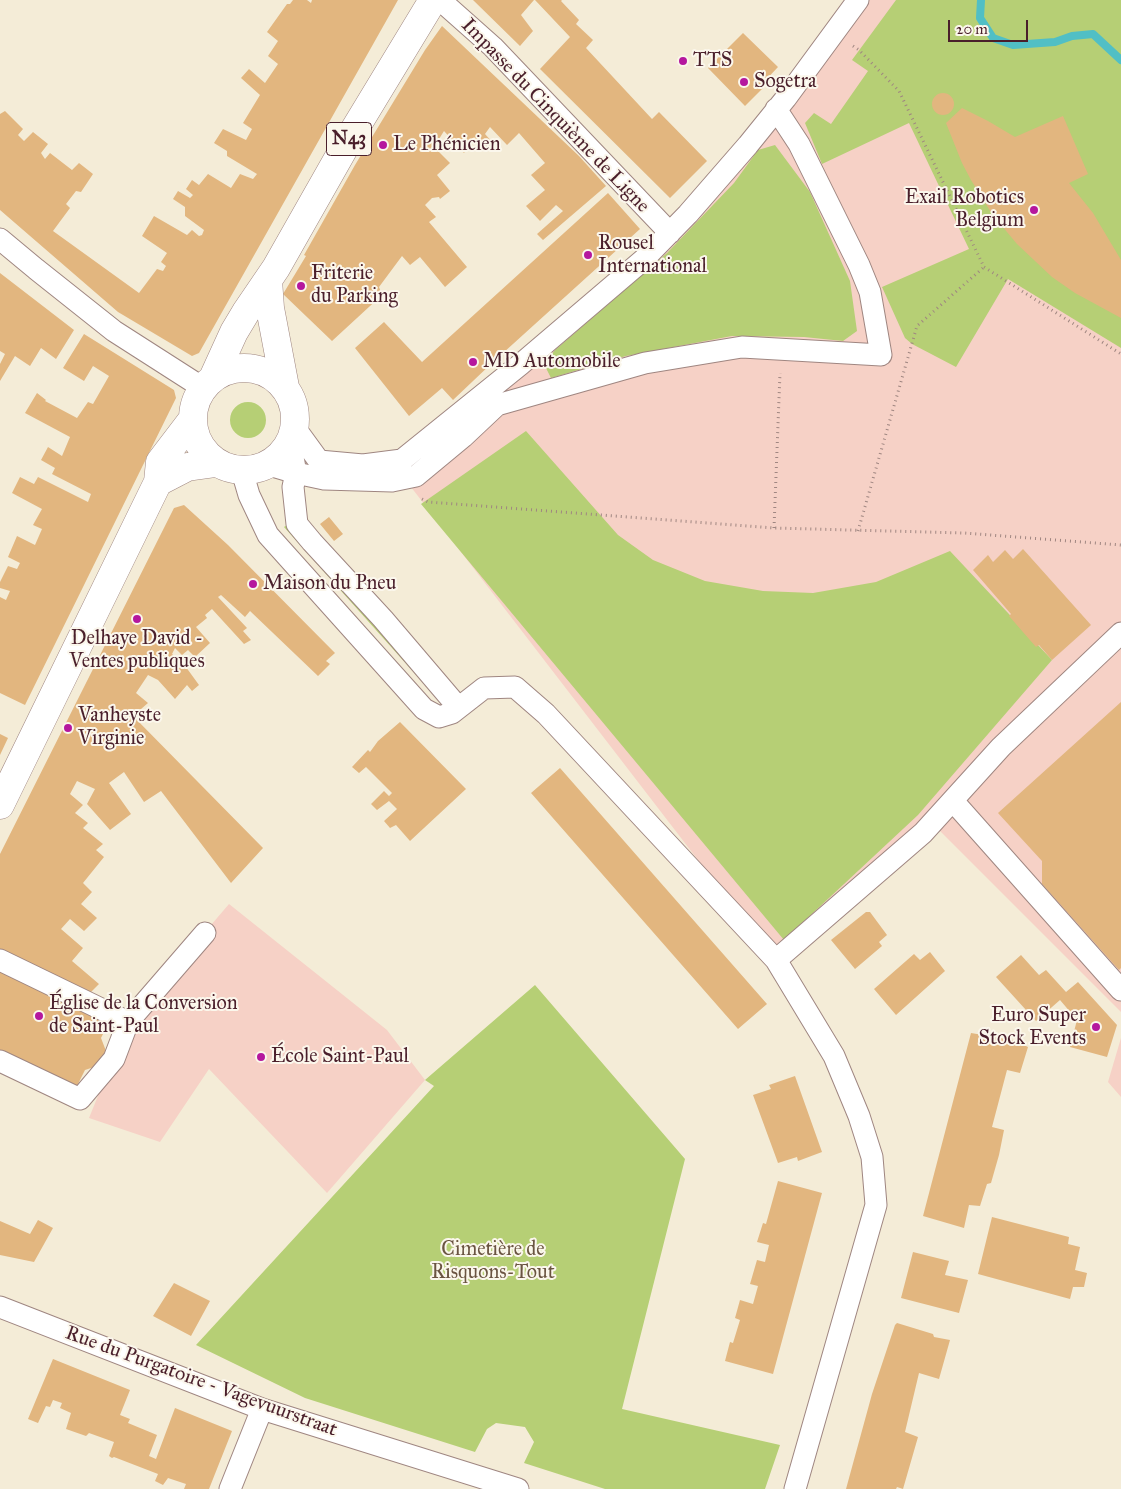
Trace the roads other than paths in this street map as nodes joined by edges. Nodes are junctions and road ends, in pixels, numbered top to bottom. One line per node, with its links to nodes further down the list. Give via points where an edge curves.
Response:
1 (432, 0): 7 (main road, N43)
2 (440, 0): 5 (street, Impasse du Cinquième de Ligne, via 493,47)
3 (858, 0): 4 (street)
4 (776, 109): 5 (street); 11 (street, via 799,144 859,265 870,292 881,355 742,347 645,362)
5 (670, 233): 8 (street)
6 (0, 238): 9 (street, via 114,331)
7 (268, 280): 9 (main road, N43, via 234,332); 10 (main road)
8 (521, 364): 11 (street, via 520,375 526,389); 13 (street, via 402,460 363,465 319,461)
9 (208, 383): 10 (main road, via 232,369 251,368 270,374); 12 (main road, N43, via 195,403)
10 (285, 387): 13 (main road, via 294,406)
11 (536, 394): 16 (street, via 497,405 416,476 392,481 324,479)
12 (192, 420): 15 (main road, via 197,440 208,457); 17 (main road, N43, via 160,462)
13 (293, 435): 14 (main road, via 281,455); 16 (street)
14 (269, 464): 15 (main road, via 256,469); 16 (street)
15 (229, 467): 17 (main road, via 186,467); 19 (street, via 249,495 268,535 424,709 439,717 452,713)
16 (296, 473): 19 (street, via 293,487 297,524)
17 (158, 482): 21 (main road, N43)
18 (1121, 633): 20 (street, via 1001,747)
19 (458, 707): 24 (street, via 484,688 515,687 546,714)
20 (952, 801): 24 (street, via 923,833); 25 (street)
21 (0, 805)
22 (205, 933): 26 (street)
23 (0, 960): 26 (street)
24 (776, 960): 32 (street, via 834,1056 859,1116 872,1157 876,1205)
25 (1121, 990)
26 (128, 1022): 27 (street, via 114,1059 80,1099)
27 (0, 1061)
28 (0, 1307): 29 (street, Rue du Purgatoire - Vagevuurstraat)
29 (262, 1409): 30 (street); 31 (street, Rue du Purgatoire - Vagevuurstraat)
30 (230, 1489)
31 (518, 1489)
32 (795, 1489)

